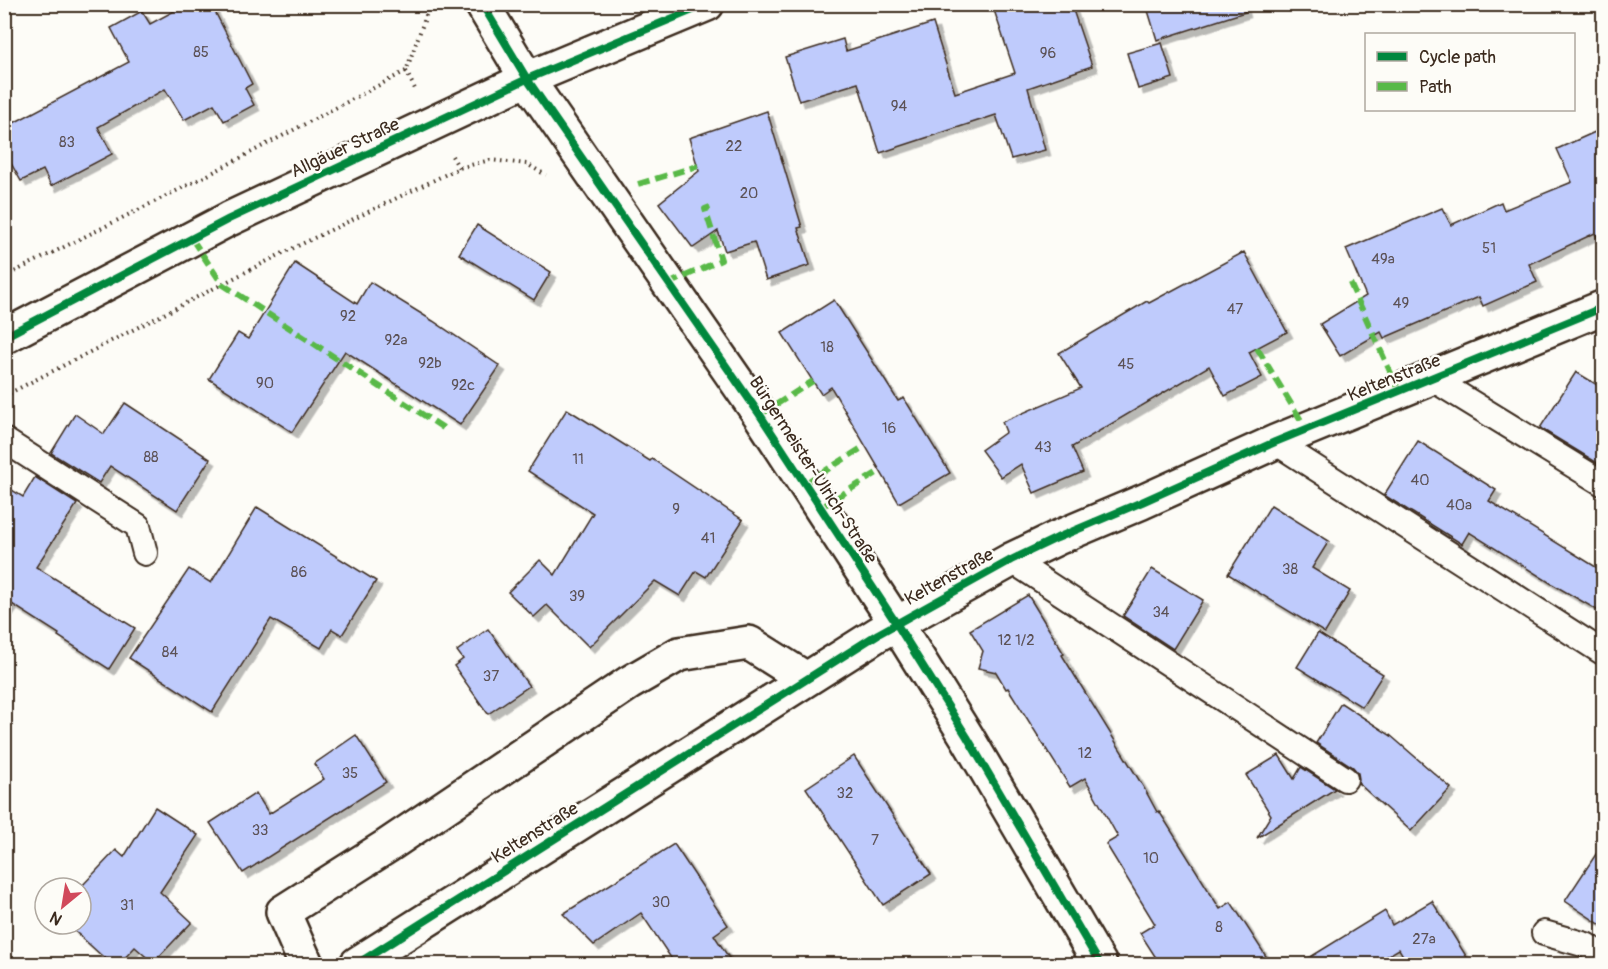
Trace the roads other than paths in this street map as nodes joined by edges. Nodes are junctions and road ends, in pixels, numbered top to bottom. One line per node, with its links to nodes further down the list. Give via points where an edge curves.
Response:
1 (482, 4): 3 (street, Bürgermeister-Ulrich-Straße)
2 (707, 4): 3 (street, Allgäuer Straße)
3 (527, 80): 5 (street, Allgäuer Straße, via 229,219); 12 (street, Bürgermeister-Ulrich-Straße, via 760,415)
4 (1604, 307): 6 (street, Keltenstraße)
5 (4, 338)
6 (1431, 378): 8 (street, Keltenstraße); 9 (lane)
7 (4, 440): 10 (lane, via 138,526)
8 (1275, 442): 11 (street, Keltenstraße); 13 (lane)
9 (1604, 484)
10 (145, 553)
11 (1011, 560): 12 (street, Keltenstraße); 15 (lane)
12 (896, 623): 14 (street, Keltenstraße); 20 (street, Bürgermeister-Ulrich-Straße)
13 (1602, 652)
14 (806, 679): 18 (street, via 749,643 679,654 283,912); 19 (street, Keltenstraße)
15 (1345, 779)
16 (1544, 933): 17 (lane, via 1586,945)
17 (1604, 957)
18 (306, 964)
19 (357, 964)
20 (1100, 964)

